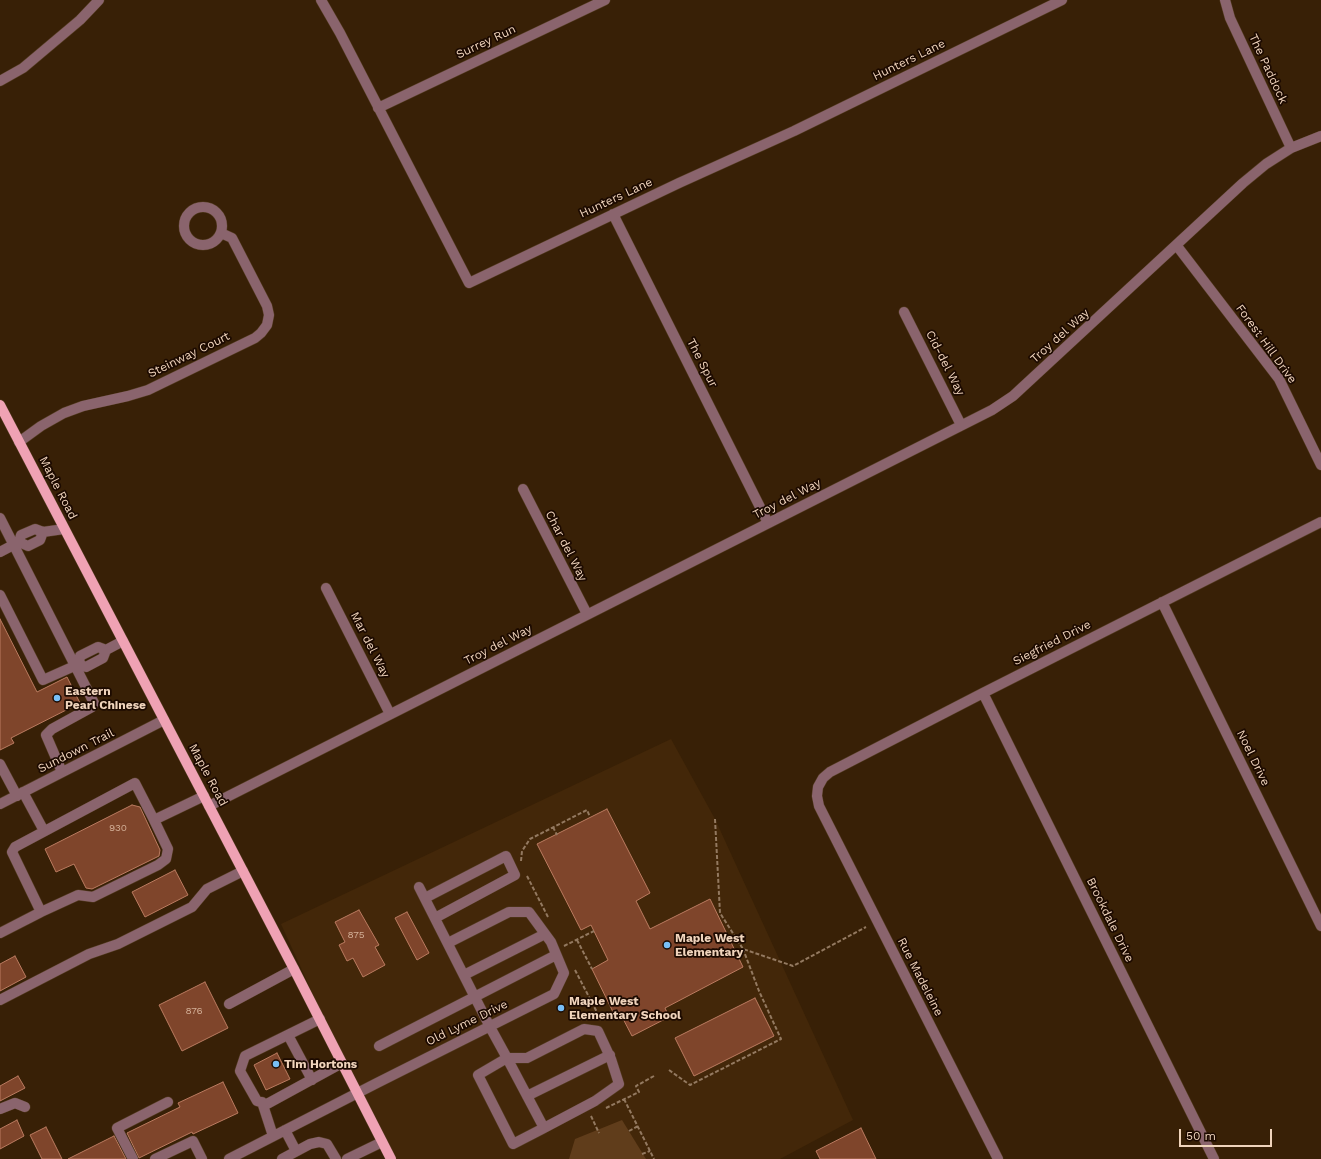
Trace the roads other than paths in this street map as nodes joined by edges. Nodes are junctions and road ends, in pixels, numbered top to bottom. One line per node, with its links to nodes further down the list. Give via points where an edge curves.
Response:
1 (99, 0): 6 (street, via 80,20 23,68)
2 (321, 0): 7 (street, Hunters Lane)
3 (605, 0): 7 (street, Surrey Run)
4 (1062, 0): 10 (street, Hunters Lane, via 794,131)
5 (1225, 0): 9 (street, The Paddock, via 1230,18)
6 (0, 81)
7 (378, 108): 10 (street, Hunters Lane, via 469,283)
8 (1321, 136): 9 (street, Troy del Way)
9 (1291, 148): 12 (street, Troy del Way, via 1266,164)
10 (613, 214): 21 (street, The Spur)
11 (221, 233): 16 (street, Steinway Court, via 232,238 267,306 267,325 261,333 148,390 64,413)
12 (1177, 246): 15 (street, Troy del Way, via 1013,396); 17 (street, Forest Hill Drive, via 1279,379)
13 (904, 312): 15 (street, Cid-del Way)
14 (0, 405): 16 (main road, Maple Road)
15 (962, 425): 21 (street, Troy del Way)
16 (20, 442): 22 (main road, Maple Road)
17 (1321, 465)
18 (523, 490): 28 (street, Char del Way)
19 (0, 518): 23 (street)
20 (1321, 522): 27 (street, Siegfried Drive)
21 (768, 523): 28 (street, Troy del Way)
22 (64, 529): 23 (street, via 43,532 40,540 28,546); 29 (main road, Maple Road)
23 (16, 544): 24 (street); 30 (street)
24 (0, 552)
25 (326, 588): 32 (street, Mar del Way)
26 (0, 595): 30 (street, via 43,680)
27 (1162, 602): 31 (street, Siegfried Drive); 48 (street, Noel Drive)
28 (587, 614): 32 (street, Troy del Way)
29 (123, 641): 30 (street, via 106,650 98,646 80,656); 33 (main road, Maple Road)
30 (76, 665): 35 (street, via 94,703 92,707 52,729 46,735)
31 (983, 693): 40 (street, Siegfried Drive, via 830,772 818,787); 86 (street, Brookdale Drive)
32 (390, 714): 39 (street, Troy del Way)
33 (164, 720): 35 (street, Sundown Trail); 37 (main road, Maple Road)
34 (0, 764): 36 (street)
35 (62, 772): 36 (street, Sundown Trail)
36 (20, 794): 38 (street, Sundown Trail); 42 (street)
37 (204, 796): 39 (main road, Maple Road); 41 (street)
38 (0, 804)
39 (209, 806): 43 (main road, Maple Road)
40 (819, 806): 85 (street, Rue Madeleine)
41 (154, 820): 42 (street, via 135,783); 46 (street, via 168,849 166,859 94,897 78,895)
42 (44, 831): 46 (street, via 15,846 12,852)
43 (243, 871): 53 (main road, Maple Road); 56 (street, via 207,889 192,908 118,944 89,954)
44 (419, 887): 45 (street)
45 (425, 898): 47 (street); 47 (street, via 506,856 515,875)
46 (41, 912): 49 (street)
47 (435, 918): 51 (street)
48 (1321, 926)
49 (0, 933)
50 (544, 934): 51 (street, Old Lyme Drive, via 529,912 509,912); 52 (street, Old Lyme Drive, via 551,942); 54 (street)
51 (448, 943): 54 (street)
52 (556, 955): 55 (street); 59 (street, Old Lyme Drive, via 564,973 554,994)
53 (294, 969): 57 (street); 58 (main road, Maple Road)
54 (464, 975): 55 (street)
55 (475, 997): 59 (street); 61 (street)
56 (0, 1000)
57 (230, 1004)
58 (320, 1019): 60 (street); 64 (main road, Maple Road)
59 (490, 1027): 63 (street); 66 (street, Old Lyme Drive)
60 (288, 1034): 65 (street); 69 (street, via 245,1056 240,1071 256,1101)
61 (379, 1046)
62 (610, 1055): 63 (street, via 598,1031 584,1029 527,1058); 67 (street); 72 (street, via 620,1084 595,1101)
63 (507, 1058): 67 (street); 72 (street, via 478,1074 513,1144)
64 (342, 1063): 65 (street); 66 (main road, Maple Road)
65 (312, 1080): 69 (street, via 267,1104)
66 (358, 1093): 73 (street, Old Lyme Drive); 75 (main road, Maple Road)
67 (527, 1096): 72 (street)
68 (168, 1102): 77 (street, via 117,1128)
69 (262, 1102): 74 (street)
70 (25, 1107): 71 (street, via 15,1103)
71 (0, 1109)
72 (544, 1128)
73 (285, 1130): 74 (street, Old Lyme Drive); 76 (street)
74 (273, 1136): 80 (street, Old Lyme Drive)
75 (382, 1142): 83 (street); 84 (main road, Maple Road)
76 (296, 1152): 81 (street); 82 (street, via 319,1142 327,1144)
77 (133, 1159)
78 (155, 1159): 79 (street, via 193,1141)
79 (202, 1159)
80 (229, 1159)
81 (282, 1159)
82 (336, 1159)
83 (347, 1159)
84 (391, 1159)
85 (998, 1159)
86 (1214, 1159)

